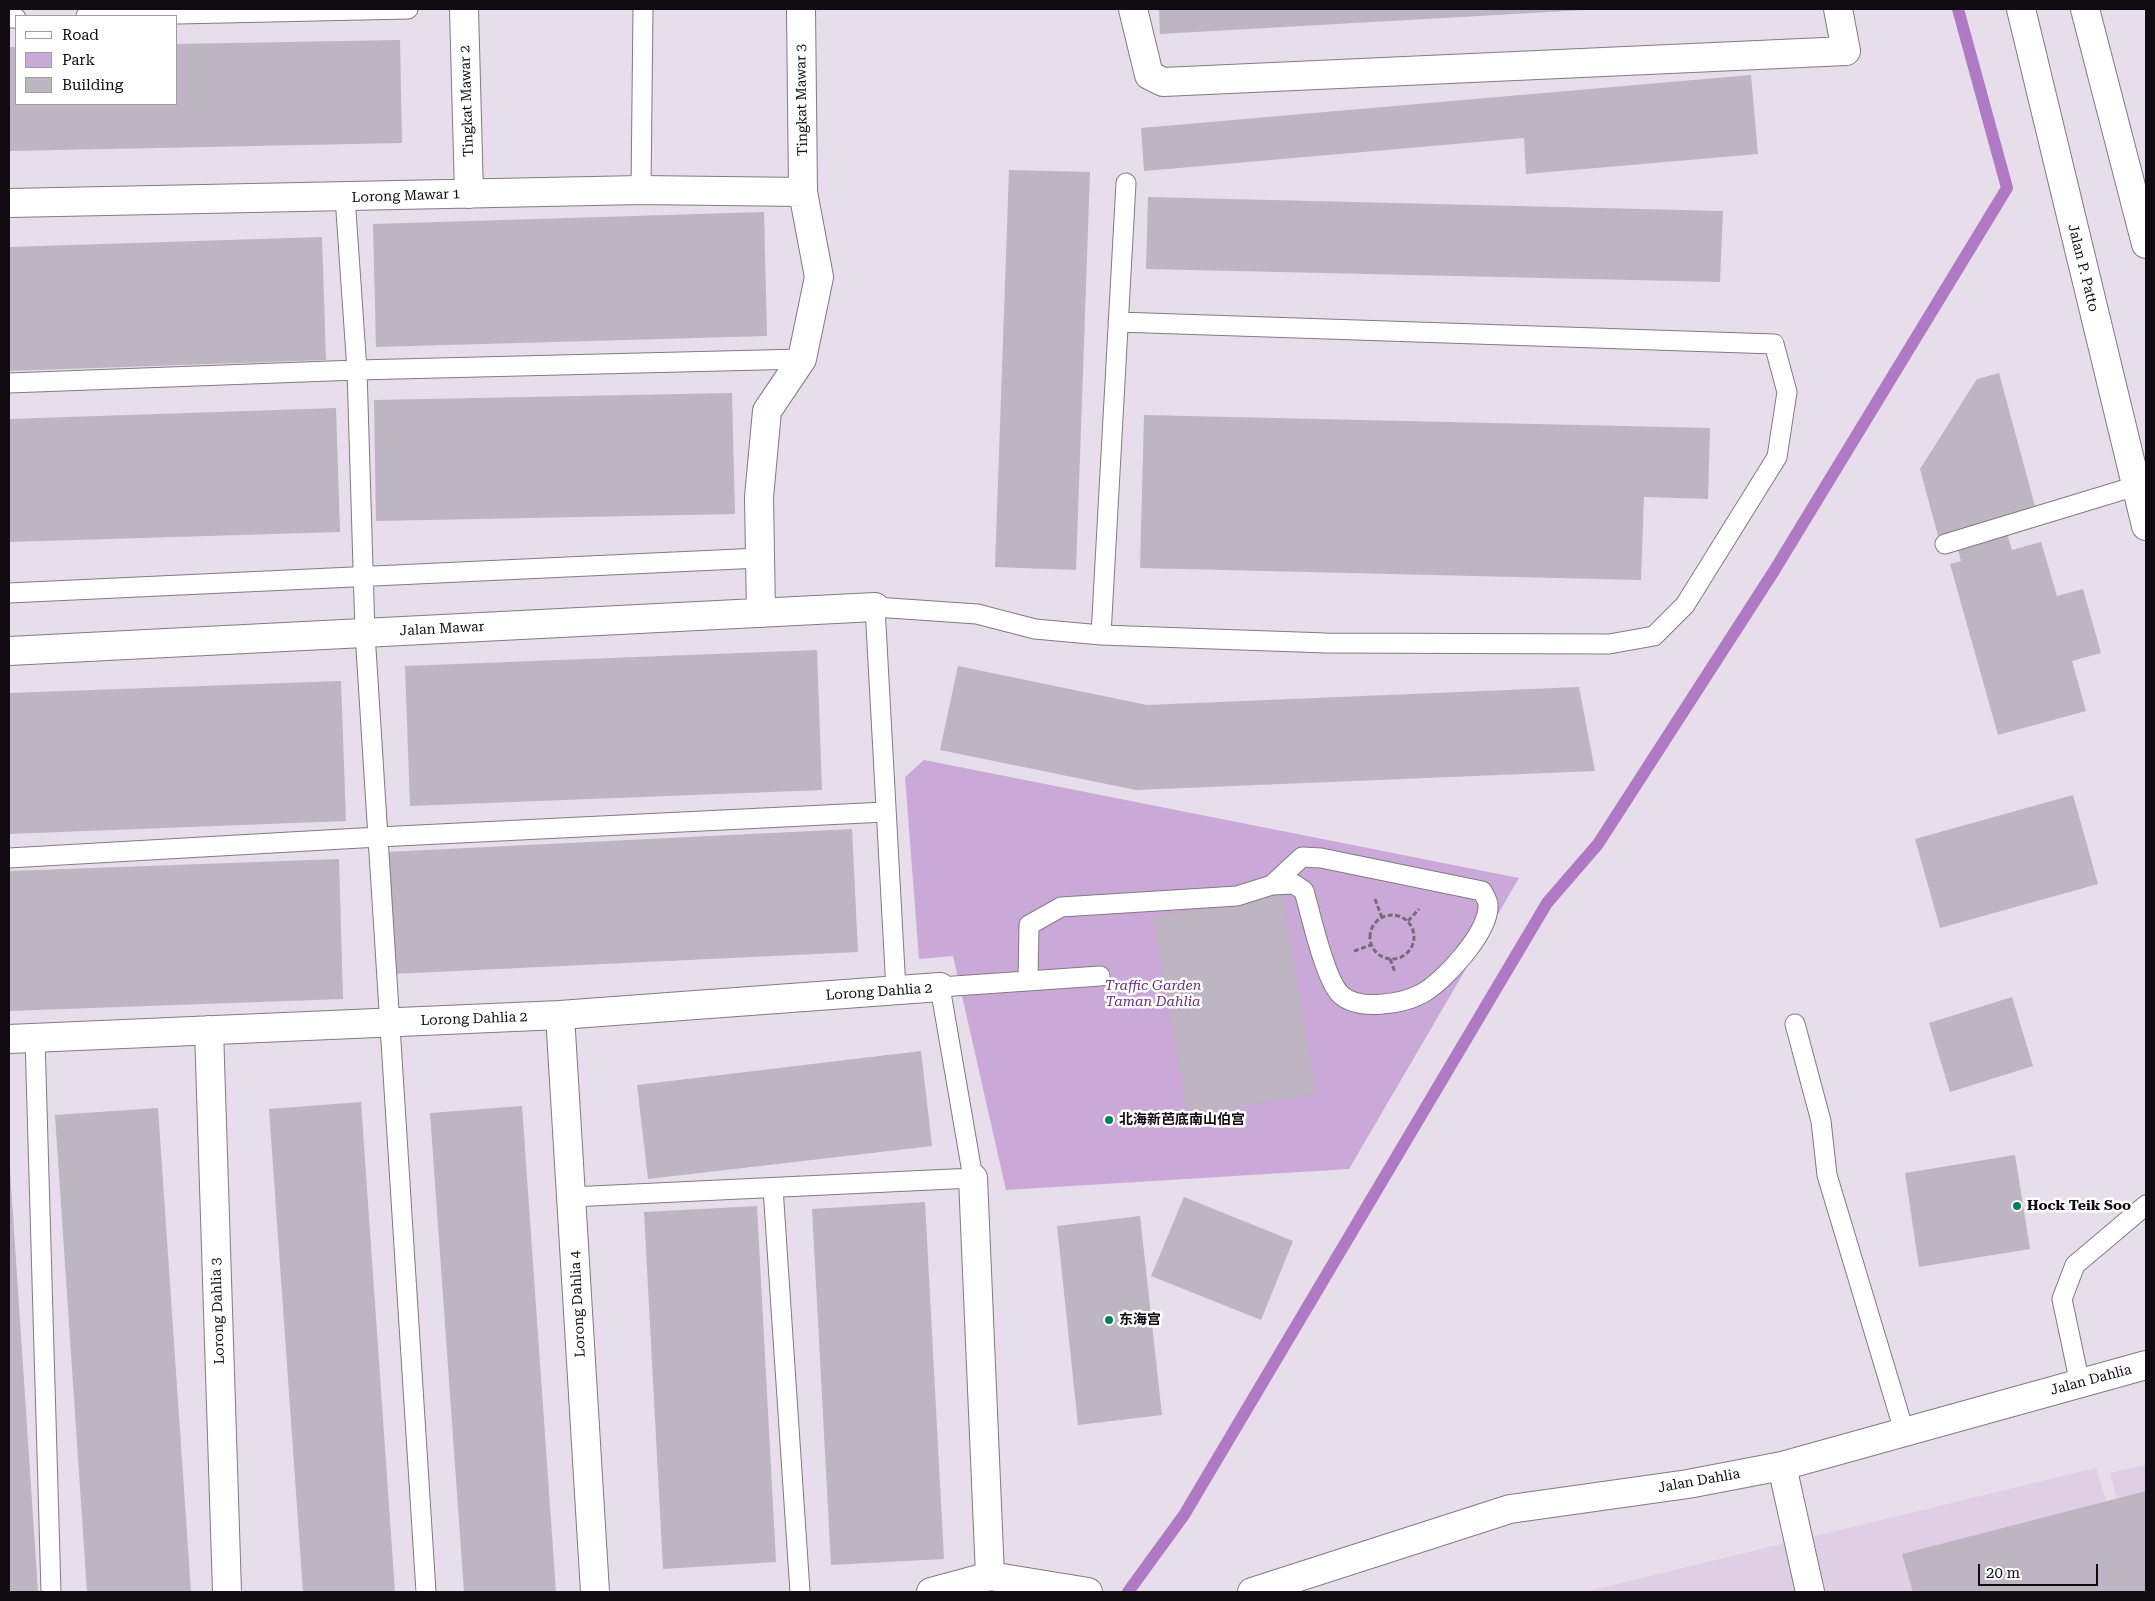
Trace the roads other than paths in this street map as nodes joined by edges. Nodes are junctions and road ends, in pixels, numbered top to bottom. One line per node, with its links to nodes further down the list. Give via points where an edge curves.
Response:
1 (408, 9): 9 (lane)
2 (464, 9): 13 (street, Tingkat Mawar 2)
3 (643, 9): 11 (lane)
4 (801, 9): 12 (street, Tingkat Mawar 3)
5 (1133, 9): 6 (street, via 1149,75 1164,82 1846,51)
6 (1838, 9)
7 (2021, 9): 21 (street, Jalan P. Patto)
8 (2086, 9): 16 (street)
9 (132, 15)
10 (1126, 183): 17 (lane)
11 (640, 190): 12 (street, Lorong Mawar 1); 13 (street, Lorong Mawar 1)
12 (803, 192): 18 (street, Tingkat Mawar 3, via 819,277)
13 (469, 194): 14 (street, Lorong Mawar 1)
14 (345, 197): 15 (street, Lorong Mawar 1); 19 (lane)
15 (9, 203)
16 (2146, 244)
17 (1118, 322): 30 (lane); 30 (lane, via 1774,344 1787,392 1777,457 1686,605 1654,636 1609,644 1570,644 1326,643)
18 (802, 359): 19 (lane); 24 (street, via 767,411 759,497)
19 (357, 370): 20 (lane); 25 (lane)
20 (9, 383)
21 (2136, 486): 22 (street, Jalan P. Patto); 23 (lane)
22 (2146, 526)
23 (1945, 544)
24 (760, 558): 25 (lane); 28 (street)
25 (363, 577): 26 (lane); 29 (lane)
26 (9, 593)
27 (875, 607): 28 (street, Jalan Mawar); 30 (lane, via 978,614 1035,629); 32 (lane)
28 (761, 613): 29 (street, Jalan Mawar)
29 (365, 633): 31 (street, Jalan Mawar); 33 (lane)
30 (1101, 635)
31 (9, 651)
32 (885, 812): 33 (lane); 39 (lane)
33 (378, 837): 34 (lane); 41 (lane)
34 (9, 858)
35 (1272, 885): 35 (lane, via 1302,857 1321,858 1482,891 1488,903 1487,916 1459,961 1421,994 1376,1005 1355,1002 1341,995 1333,982 1304,891 1294,884); 37 (lane, via 1237,896 1061,907 1029,925)
36 (1100, 976): 37 (lane)
37 (1028, 981): 38 (lane)
38 (940, 988): 39 (street, Lorong Dahlia 2); 45 (lane)
39 (896, 990): 40 (street, Lorong Dahlia 2)
40 (560, 1015): 41 (street, Lorong Dahlia 2); 47 (street, Lorong Dahlia 4)
41 (390, 1023): 43 (street, Lorong Dahlia 2); 57 (lane)
42 (1795, 1024): 51 (lane, via 1821,1121 1827,1175)
43 (209, 1030): 44 (street, Lorong Dahlia 2); 56 (street, Lorong Dahlia 3)
44 (22, 1038): 55 (lane)
45 (973, 1178): 46 (lane); 53 (street)
46 (773, 1188): 47 (lane); 59 (lane)
47 (571, 1197): 58 (street, Lorong Dahlia 4)
48 (2146, 1205): 50 (lane, via 2075,1265 2062,1299)
49 (2146, 1365): 50 (street, Jalan Dahlia)
50 (2080, 1384): 51 (street, Jalan Dahlia)
51 (1904, 1432): 52 (street, Jalan Dahlia)
52 (1782, 1466): 61 (street, Jalan Dahlia, via 1688,1484 1510,1509); 62 (street)
53 (990, 1576): 54 (street); 60 (street)
54 (1077, 1590)
55 (51, 1592)
56 (227, 1592)
57 (426, 1592)
58 (595, 1592)
59 (800, 1592)
60 (931, 1592)
61 (1252, 1592)
62 (1810, 1592)

